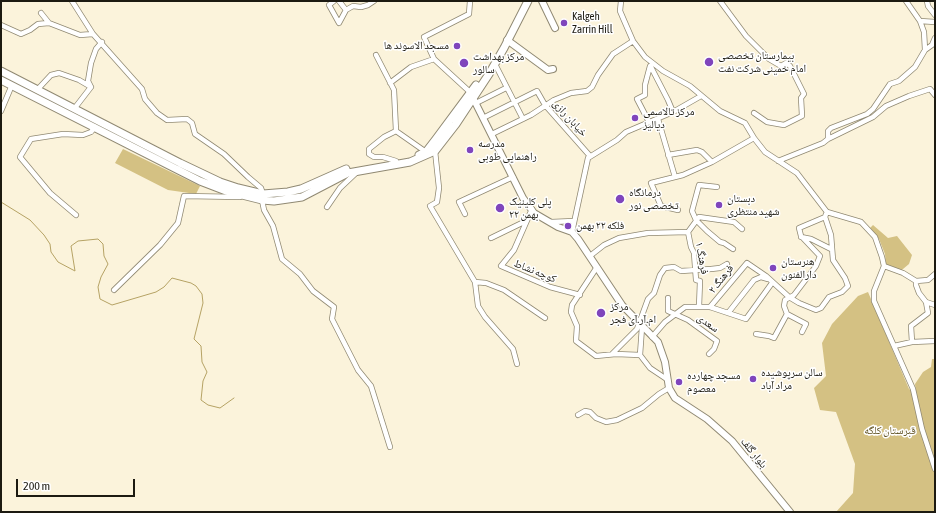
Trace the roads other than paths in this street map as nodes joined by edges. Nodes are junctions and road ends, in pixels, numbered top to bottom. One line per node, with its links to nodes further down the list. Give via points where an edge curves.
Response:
1 (72, 1): 20 (street)
2 (334, 1): 12 (street, via 329,5 339,23)
3 (339, 1): 12 (street)
4 (374, 1): 12 (street)
5 (470, 1): 28 (street, via 469,14 424,37)
6 (528, 1): 22 (main road)
7 (542, 1): 19 (street)
8 (621, 1): 23 (street, via 620,11)
9 (720, 1): 47 (street, via 746,36 769,59 781,66 786,63 790,66 804,94 801,98 802,116 784,125 767,122)
10 (906, 1): 15 (street)
11 (927, 1): 14 (street)
12 (346, 10)
13 (41, 13): 17 (street)
14 (935, 15)
15 (920, 21): 16 (street); 25 (street)
16 (935, 22)
17 (49, 24): 18 (street, via 38,24 21,34); 20 (street, via 80,35)
18 (1, 25)
19 (555, 28)
20 (93, 34): 24 (street)
21 (935, 38): 25 (street)
22 (507, 40): 29 (main road); 31 (street, via 548,70); 41 (main road)
23 (633, 41): 27 (street); 43 (street, via 613,54 587,91 572,93)
24 (102, 42): 36 (street, via 96,49 91,63 88,81); 70 (street, via 142,89 145,99 157,113 167,120 187,119 192,123 195,134 224,154 261,188)
25 (926, 50): 56 (street, via 915,67 899,81 890,84 873,109 867,114 832,128 828,131)
26 (376, 55): 34 (street)
27 (645, 57): 30 (street); 40 (street)
28 (434, 59): 34 (street, via 411,67); 41 (street)
29 (495, 64): 37 (street); 41 (main road)
30 (650, 66): 46 (street); 51 (street, via 645,95 637,99)
31 (553, 70)
32 (1, 71): 38 (main road)
33 (2, 81): 35 (main road)
34 (390, 83): 53 (street, via 395,96)
35 (12, 85): 45 (street); 52 (main road)
36 (91, 87): 38 (street, via 59,73 51,75); 44 (street)
37 (506, 88): 41 (street); 42 (street)
38 (37, 90): 44 (main road)
39 (935, 95): 56 (street, via 930,89 886,106 873,117)
40 (701, 96): 46 (street); 55 (street, via 720,111 745,122)
41 (473, 98): 48 (street); 57 (main road)
42 (514, 103): 43 (street, خیابان رازی, via 537,91); 48 (street); 49 (street)
43 (545, 105): 49 (street); 61 (street, خیابان رازی)
44 (74, 109): 70 (main road, via 220,182)
45 (1, 111)
46 (673, 112): 50 (street)
47 (754, 113)
48 (483, 118): 54 (street)
49 (523, 119): 54 (street)
50 (658, 120): 51 (street); 60 (street)
51 (649, 122): 61 (street, via 626,132)
52 (95, 127): 69 (main road, via 200,181); 76 (street, via 83,135 63,134 31,139 20,157 50,193)
53 (396, 131): 59 (street); 63 (street, via 369,149 369,154)
54 (492, 134): 66 (street)
55 (754, 138): 62 (street); 64 (street)
56 (828, 139): 62 (street)
57 (439, 142): 58 (main road); 59 (main road)
58 (435, 151): 63 (main road, via 419,160); 96 (street, via 437,202 430,206)
59 (426, 152): 63 (main road)
60 (668, 155): 64 (street, via 697,150); 67 (street)
61 (590, 156): 80 (street)
62 (778, 161): 75 (street, via 797,173)
63 (399, 162): 65 (main road); 70 (main road, via 352,167 333,173 301,189)
64 (712, 162): 67 (street)
65 (358, 171): 70 (main road, via 338,177 302,197 274,201); 71 (street, via 340,188)
66 (513, 177): 72 (street, via 523,198); 74 (street, via 460,202)
67 (676, 177): 73 (street, via 651,183 661,206)
68 (718, 187): 77 (street, via 700,185 692,210)
69 (244, 196): 70 (main road); 97 (street, via 184,196 178,223 160,245)
70 (263, 197): 123 (street, via 264,210 282,259 300,274 313,291 334,307 332,319 358,370 371,386)
71 (327, 207)
72 (532, 209): 78 (street, کوچه نشاط); 79 (street)
73 (678, 210)
74 (465, 214)
75 (826, 214): 84 (street, via 798,228); 87 (street); 90 (street, via 853,219 865,226 875,237)
76 (76, 215)
77 (696, 220): 81 (street, via 699,217 734,222); 83 (street); 86 (street, via 720,242)
78 (526, 221): 85 (street); 98 (street, کوچه نشاط, via 514,250 501,266 550,287)
79 (547, 221): 80 (street); 82 (street)
80 (574, 221): 82 (street)
81 (742, 229)
82 (572, 232): 88 (street)
83 (688, 232): 88 (street, via 648,233 619,238 604,244); 92 (street, فرهنگ ۱)
84 (801, 236): 87 (street); 99 (street, via 820,256 820,260 794,295)
85 (491, 238)
86 (733, 249)
87 (831, 249): 99 (street, via 833,260 848,286 842,292 829,297 821,308 816,310)
88 (590, 256): 91 (street)
89 (727, 264): 92 (street, via 720,268)
90 (884, 266): 95 (street); 115 (street, via 874,291 874,301)
91 (597, 267): 98 (street); 109 (street, via 622,305)
92 (696, 270): 103 (street, فرهنگ ۱, via 696,280 700,281); 109 (street, via 665,268 660,274 654,293 648,299)
93 (935, 274): 95 (street, via 928,280)
94 (771, 281): 99 (street); 104 (street, فرهنگ ۲, via 747,263); 105 (street, via 761,277 754,280); 105 (street, via 746,319)
95 (916, 281): 101 (street, via 919,293)
96 (475, 282): 108 (street, via 504,290); 119 (street, via 478,306 512,349)
97 (114, 290)
98 (580, 295): 116 (street, via 572,305 577,326 576,341 596,356)
99 (789, 297): 106 (street, via 785,300 784,306)
100 (668, 298): 107 (street, via 668,311)
101 (926, 302): 102 (street); 114 (street, via 928,313 911,326)
102 (935, 305)
103 (699, 307): 104 (street); 107 (street, via 685,307)
104 (710, 307): 105 (street)
105 (728, 313)
106 (787, 314): 110 (street, via 806,324); 111 (street, via 774,338)
107 (674, 315): 112 (street); 117 (street, سعدی, via 688,320 717,341)
108 (545, 318)
109 (641, 326): 112 (street); 116 (street); 118 (street)
110 (802, 332)
111 (756, 334)
112 (652, 337): 120 (street, via 658,342)
113 (935, 341): 114 (street)
114 (912, 342): 115 (street)
115 (894, 346): 124 (street, via 913,389)
116 (612, 354): 118 (street)
117 (709, 354)
118 (640, 355): 120 (street, via 650,368)
119 (517, 364)
120 (668, 380): 121 (street)
121 (669, 388): 122 (street, via 642,408 617,420 606,422 584,411); 125 (street, بلوار گلف, via 675,398 732,441)
122 (578, 415)
123 (390, 447)
124 (935, 469)
125 (790, 512)

